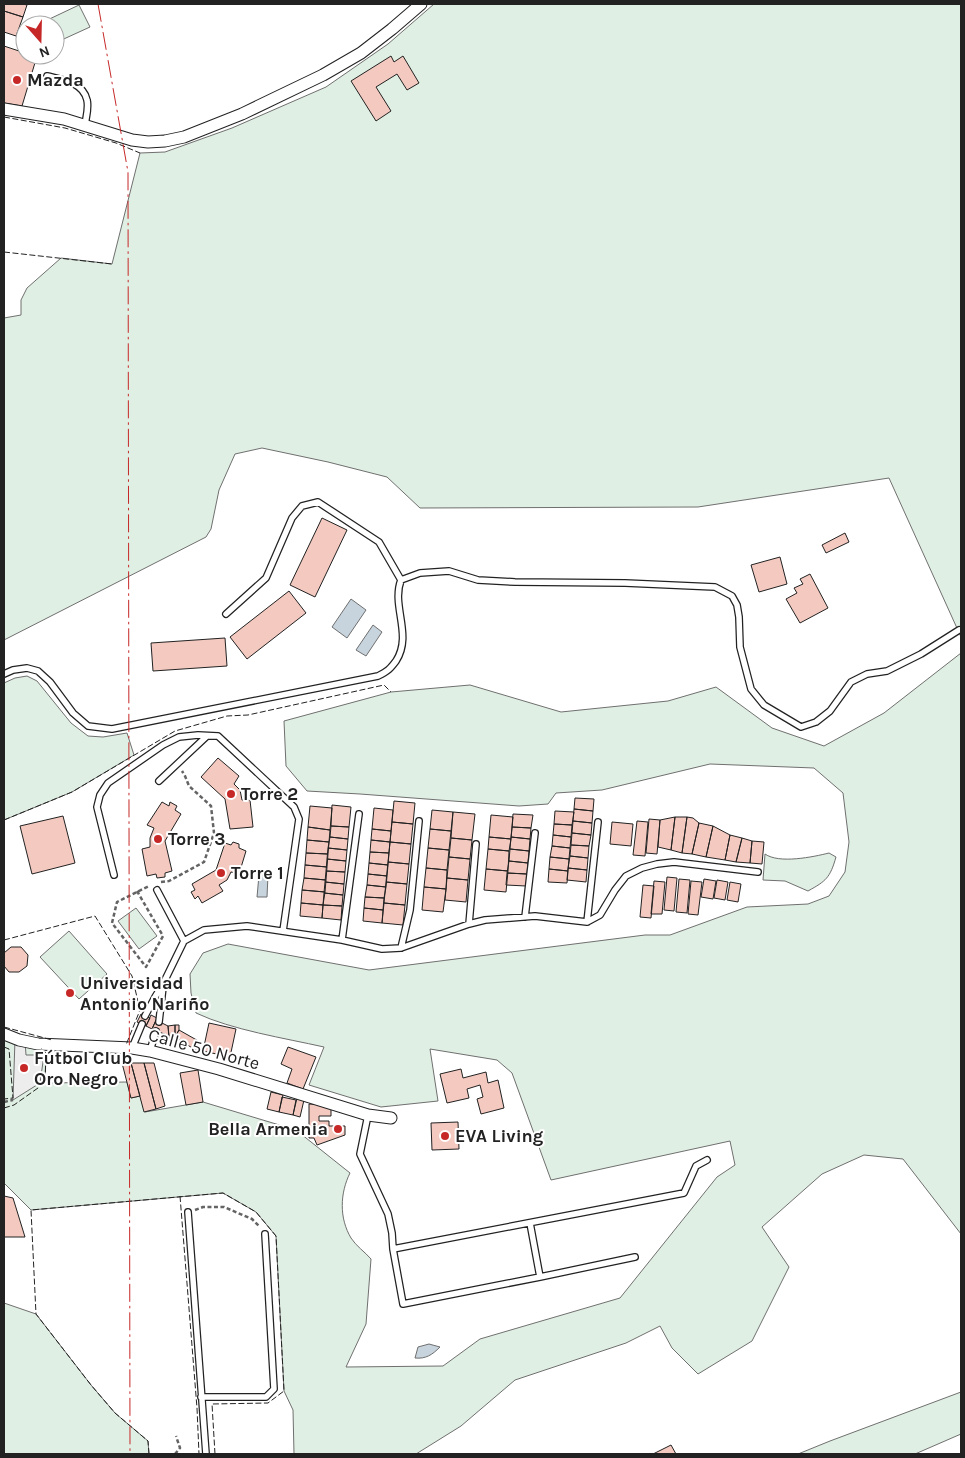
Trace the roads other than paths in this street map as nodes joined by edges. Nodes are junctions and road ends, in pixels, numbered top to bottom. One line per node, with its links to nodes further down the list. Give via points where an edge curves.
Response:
1 (420, 4): 4 (street, via 361,54 242,114 184,137 148,142)
2 (48, 76): 4 (lane, via 76,84 81,89 88,107)
3 (4, 109): 4 (street)
4 (85, 125)
5 (401, 580): 6 (lane, via 379,542 318,502 302,506 292,518 266,578); 7 (lane, via 420,573 449,571 478,580 715,587 732,596 737,605 740,647 751,689 764,705 801,727 816,722 830,711 851,682 867,674 887,671); 8 (lane, via 398,589 404,638 401,653 389,670 378,676 112,729 88,726 38,672 27,668)
6 (226, 614)
7 (959, 630)
8 (4, 674)
9 (208, 736): 10 (lane); 17 (lane, via 178,737 108,783 97,807); 22 (lane, via 218,736 294,807 298,818)
10 (159, 781)
11 (360, 814): 24 (lane)
12 (419, 821): 25 (lane, via 410,910)
13 (598, 822): 20 (lane)
14 (535, 833): 19 (lane)
15 (476, 844): 21 (lane)
16 (758, 872): 20 (lane, via 674,862 642,868 626,876 600,915)
17 (114, 875)
18 (157, 890): 23 (lane)
19 (525, 917): 20 (lane); 21 (lane)
20 (587, 922)
21 (469, 924): 25 (lane)
22 (283, 931): 23 (lane, via 247,926 218,928 204,930); 24 (lane)
23 (184, 940): 26 (lane)
24 (342, 940): 25 (lane, via 382,949)
25 (401, 948)
26 (163, 984): 27 (lane); 28 (lane)
27 (145, 1016)
28 (159, 1022)
29 (142, 1024): 32 (lane)
30 (156, 1031): 33 (lane)
31 (4, 1034): 32 (street, Calle 50 Norte, via 38,1044)
32 (132, 1048): 33 (street, Calle 50 Norte)
33 (150, 1051): 34 (street, Calle 50 Norte)
34 (368, 1115): 35 (street, Calle 50 Norte); 40 (lane, via 360,1154 388,1214)
35 (391, 1118)
36 (707, 1160): 38 (lane, via 696,1166 684,1193)
37 (188, 1212): 43 (lane)
38 (530, 1223): 40 (lane); 42 (lane)
39 (265, 1234): 43 (lane, via 274,1389 266,1396)
40 (393, 1249): 42 (lane, via 403,1304)
41 (635, 1257): 42 (lane)
42 (540, 1277)
43 (201, 1397): 44 (lane)
44 (206, 1454)

